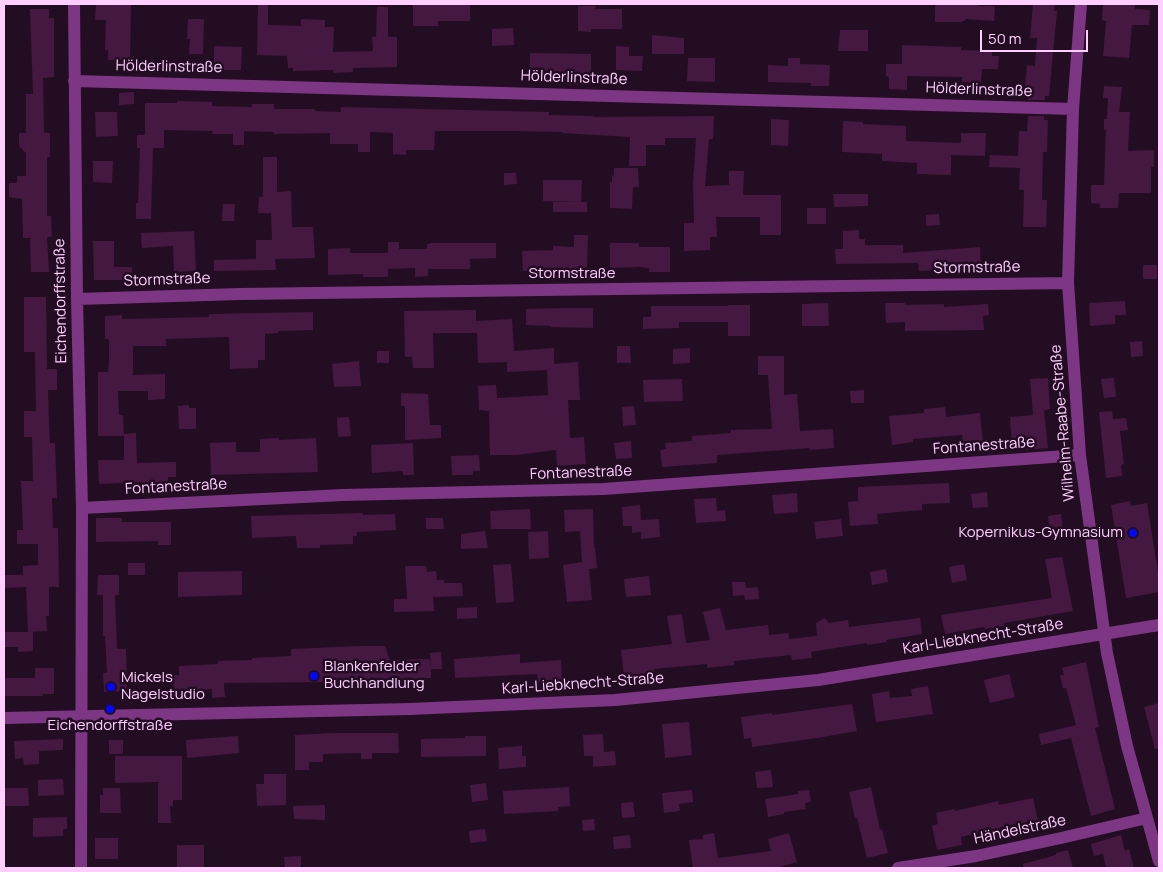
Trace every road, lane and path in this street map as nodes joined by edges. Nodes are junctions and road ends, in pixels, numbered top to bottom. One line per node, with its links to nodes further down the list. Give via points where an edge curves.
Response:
1 (74, 4): 3 (street, Eichendorffstraße)
2 (1081, 4): 4 (street, Wilhelm-Raabe-Straße)
3 (74, 81): 4 (street, Hölderlinstraße); 6 (street, Eichendorffstraße)
4 (1073, 109): 5 (street, Wilhelm-Raabe-Straße)
5 (1068, 283): 6 (street, Stormstraße); 7 (street, Wilhelm-Raabe-Straße)
6 (77, 299): 8 (street, Eichendorffstraße)
7 (1080, 455): 8 (street, Fontanestraße, via 603,489 343,495); 10 (street, Wilhelm-Raabe-Straße)
8 (82, 508): 11 (street, Eichendorffstraße)
9 (1159, 625): 10 (street, Karl-Liebknecht-Straße)
10 (1104, 634): 11 (street, Karl-Liebknecht-Straße, via 818,680 615,700); 13 (street, Wilhelm-Raabe-Straße, via 1127,746)
11 (82, 717): 12 (street, Karl-Liebknecht-Straße); 15 (street, Eichendorffstraße)
12 (4, 718)
13 (1147, 818): 14 (street, Wilhelm-Raabe-Straße); 16 (street, Händelstraße, via 976,856)
14 (1159, 861)
15 (81, 868)
16 (898, 868)

